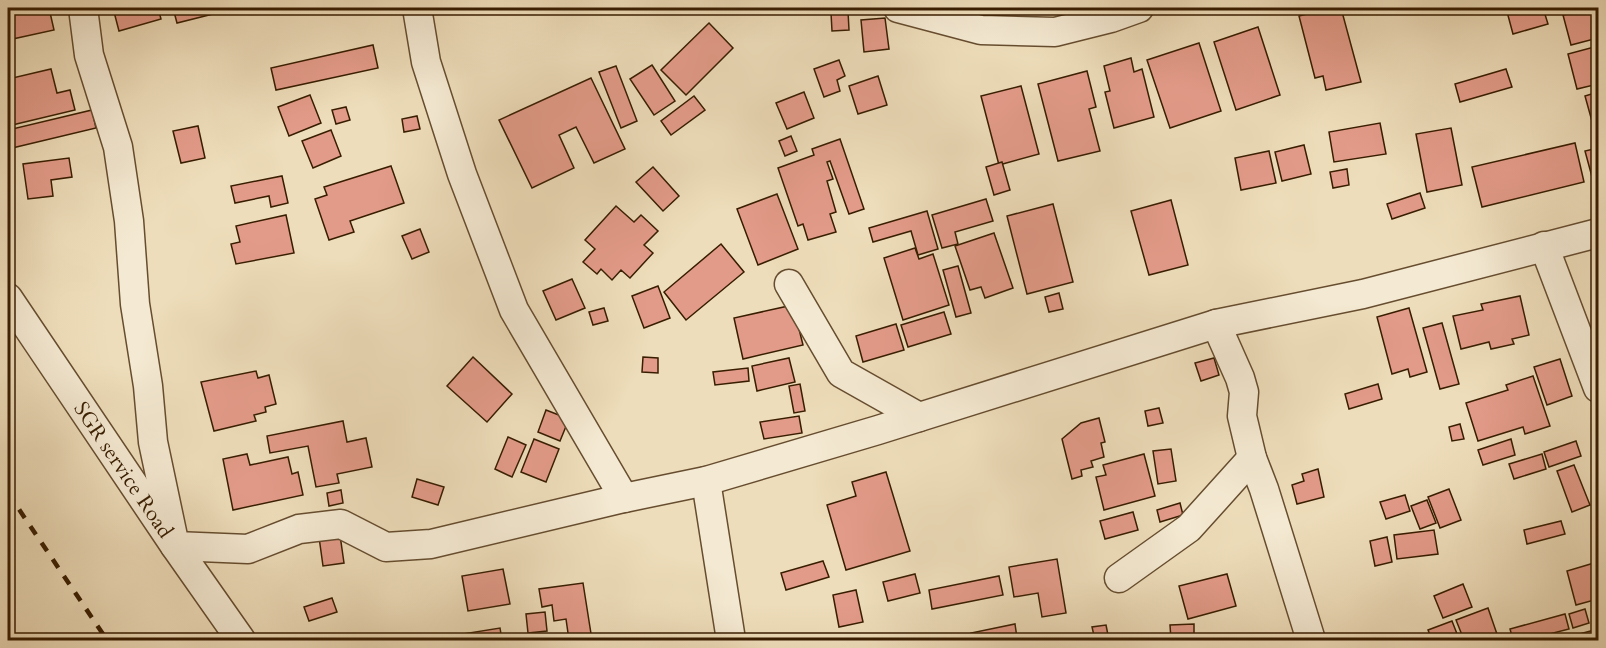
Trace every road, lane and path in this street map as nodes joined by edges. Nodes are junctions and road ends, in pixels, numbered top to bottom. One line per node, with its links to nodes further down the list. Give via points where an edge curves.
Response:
1 (83, 8): 15 (street, via 89,55 118,147 153,442)
2 (417, 8): 14 (street, via 433,85 514,310)
3 (898, 8): 4 (street, via 981,30 1055,32)
4 (1138, 8)
5 (1599, 233): 6 (street)
6 (1544, 246): 9 (street, via 1363,294); 10 (street)
7 (789, 284): 11 (street, via 841,373)
8 (8, 298): 15 (street, SGR service Road)
9 (1216, 324): 11 (street); 12 (street, via 1244,392 1242,416)
10 (1599, 388)
11 (919, 417): 13 (street)
12 (1252, 458): 16 (street, via 1189,528); 19 (street)
13 (706, 481): 14 (street); 18 (street)
14 (624, 498): 15 (street, via 432,544 386,547 341,525 299,529 248,549)
15 (175, 546): 17 (street, SGR service Road)
16 (1119, 578)
17 (241, 640)
18 (731, 640)
19 (1311, 640)

